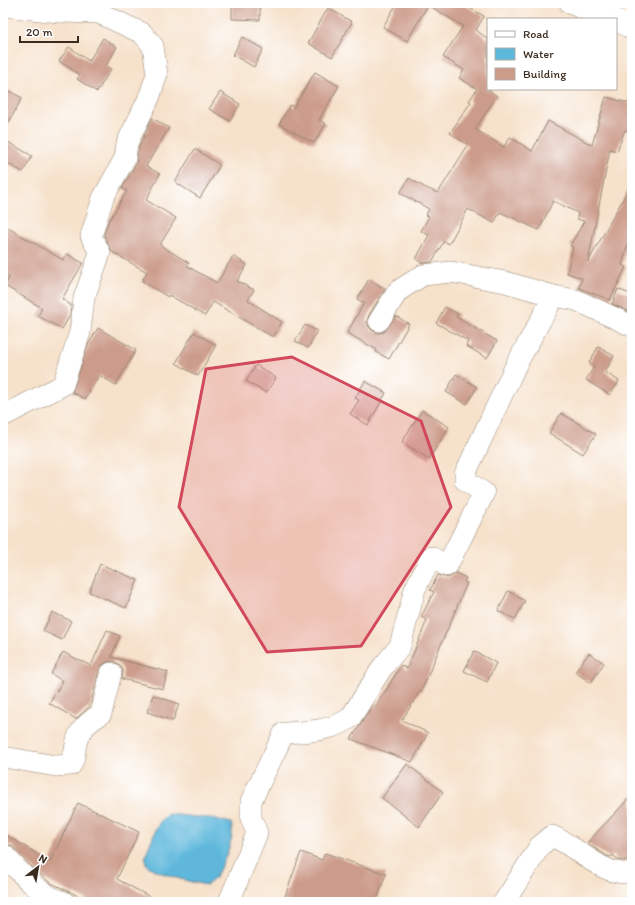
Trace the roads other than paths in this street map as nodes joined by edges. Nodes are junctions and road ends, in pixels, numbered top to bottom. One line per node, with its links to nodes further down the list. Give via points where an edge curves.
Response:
1 (570, 3): 4 (street)
2 (3, 6): 3 (street, via 59,12)
3 (101, 8): 10 (street, via 142,33 153,46 157,74 149,98 127,143 125,158 103,198 91,236 100,253 84,298 80,332 63,385)
4 (608, 18)
5 (617, 20): 6 (street)
6 (632, 29)
7 (554, 296): 8 (street, via 505,282 451,272 423,276 398,291); 9 (street, via 576,300); 16 (street, via 516,365 465,474 465,480 484,493 447,566 431,557 415,589 400,646 382,668 351,716 346,721 316,731 284,733 251,801 251,818 257,834)
8 (379, 321)
9 (632, 326)
10 (3, 416)
11 (111, 673): 12 (street, via 101,714 88,721 77,739 71,765 56,766)
12 (3, 757)
13 (3, 854): 15 (street, via 36,889)
14 (632, 872): 17 (street, via 617,874 552,836 540,846)
15 (64, 902)
16 (229, 902)
17 (504, 902)

